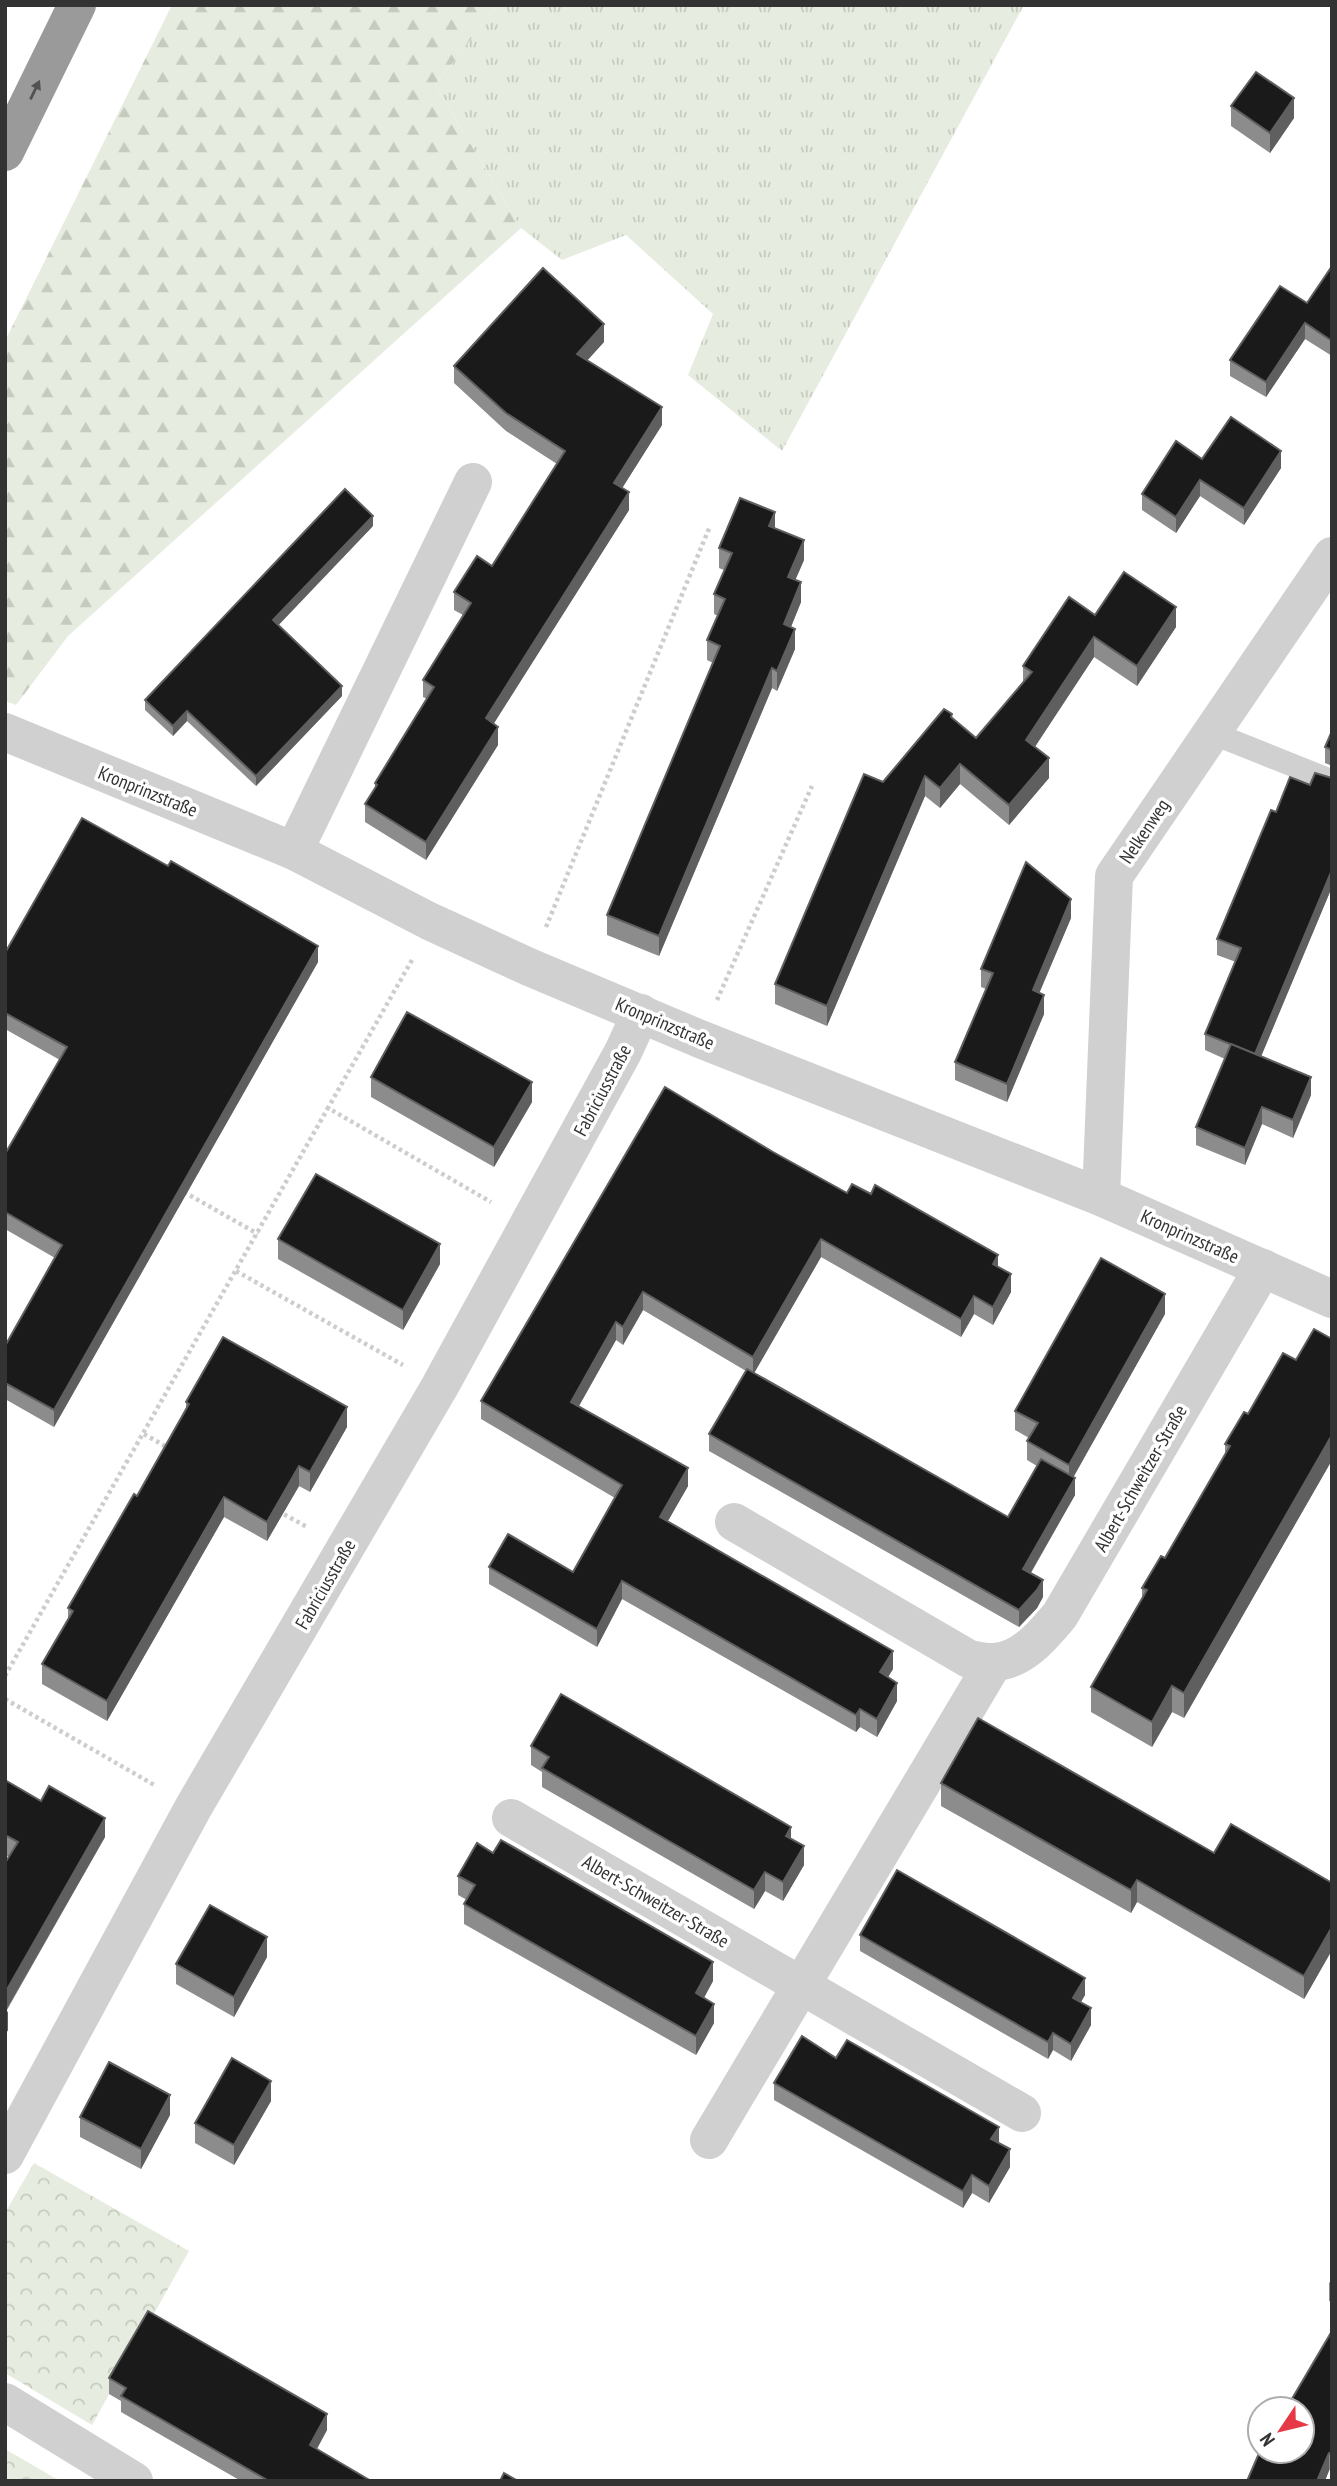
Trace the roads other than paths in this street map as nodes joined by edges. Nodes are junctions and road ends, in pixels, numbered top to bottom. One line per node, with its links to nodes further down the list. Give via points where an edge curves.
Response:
1 (76, 5): 2 (highway, one-way to 1)
2 (5, 152)
3 (473, 482): 8 (street)
4 (1332, 556): 6 (street, Nelkenweg)
5 (5, 732): 8 (street, Kronprinzstraße)
6 (1212, 733): 7 (lane); 10 (street, Nelkenweg, via 1114,876)
7 (1332, 781)
8 (294, 851): 9 (street, Kronprinzstraße, via 429,921)
9 (641, 1013): 10 (street, Kronprinzstraße); 19 (street, Fabriciusstraße, via 440,1386 193,1808)
10 (1101, 1196): 11 (street, Kronprinzstraße)
11 (1263, 1268): 12 (street, Kronprinzstraße); 14 (street, Albert-Schweitzer-Straße, via 1060,1615 1018,1655)
12 (1332, 1299)
13 (734, 1522): 14 (street, via 969,1659)
14 (994, 1662): 16 (street)
15 (511, 1818): 16 (street, Albert-Schweitzer-Straße)
16 (801, 1985): 17 (street, Albert-Schweitzer-Straße); 18 (street)
17 (1022, 2113)
18 (709, 2140)
19 (5, 2155)
20 (5, 2402): 21 (street)
21 (134, 2481)

